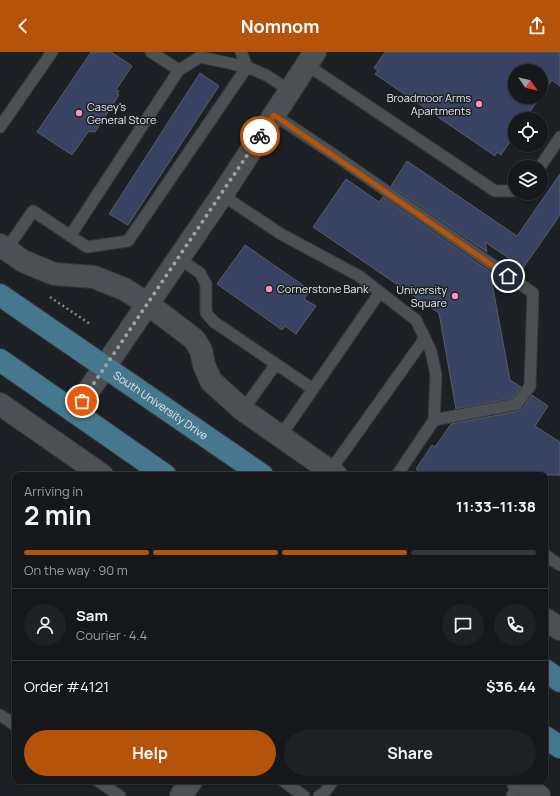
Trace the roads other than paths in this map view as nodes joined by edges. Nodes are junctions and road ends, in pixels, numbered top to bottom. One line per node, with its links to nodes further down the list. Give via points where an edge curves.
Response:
1 (52, 52): 9 (lane)
2 (151, 52): 6 (lane)
3 (241, 52): 5 (lane)
4 (311, 58): 7 (street); 12 (lane, via 495,191)
5 (247, 67): 6 (lane, via 200,57); 7 (lane); 14 (lane, via 128,241 87,247)
6 (179, 70): 14 (lane)
7 (290, 90): 8 (street)
8 (274, 115): 13 (street); 28 (lane, via 533,293 530,386 517,404)
9 (0, 127)
10 (560, 137): 11 (lane)
11 (545, 160)
12 (508, 191)
13 (222, 195): 16 (street); 17 (lane, via 281,234 359,276)
14 (70, 236): 15 (lane, via 33,211)
15 (3, 247): 19 (street, via 23,261 54,274 94,277 124,289)
16 (178, 258): 19 (street); 22 (lane, via 200,273 206,284 206,313 214,322)
17 (380, 292): 20 (lane, via 416,320); 24 (lane)
18 (0, 295): 23 (main road, South University Drive)
19 (148, 304): 23 (street); 26 (street, via 194,339 201,350 204,366 211,381)
20 (425, 338): 28 (lane, via 431,351 436,375); 34 (lane)
21 (0, 360): 27 (main road)
22 (276, 364): 24 (lane); 26 (lane)
23 (106, 368): 27 (street); 32 (main road, South University Drive)
24 (313, 389): 29 (lane)
25 (0, 404): 30 (street)
26 (243, 410): 29 (street)
27 (74, 412): 31 (main road)
28 (434, 420): 35 (lane)
29 (280, 437): 33 (street)
30 (98, 472)
31 (160, 472)
32 (258, 472)
33 (332, 472)
34 (334, 472)
35 (399, 472)
36 (548, 557): 37 (lane)
37 (560, 565)
38 (548, 621): 39 (street)
39 (560, 629)
40 (548, 672): 41 (main road)
41 (560, 680)
42 (0, 715): 43 (lane)
43 (12, 723)
44 (548, 739): 45 (main road)
45 (560, 747)
46 (102, 784): 51 (lane)
47 (189, 784): 52 (street)
48 (286, 784): 53 (lane)
49 (331, 784): 54 (lane)
50 (516, 787): 55 (street)
51 (120, 796)
52 (181, 796)
53 (304, 796)
54 (319, 796)
55 (539, 796)

